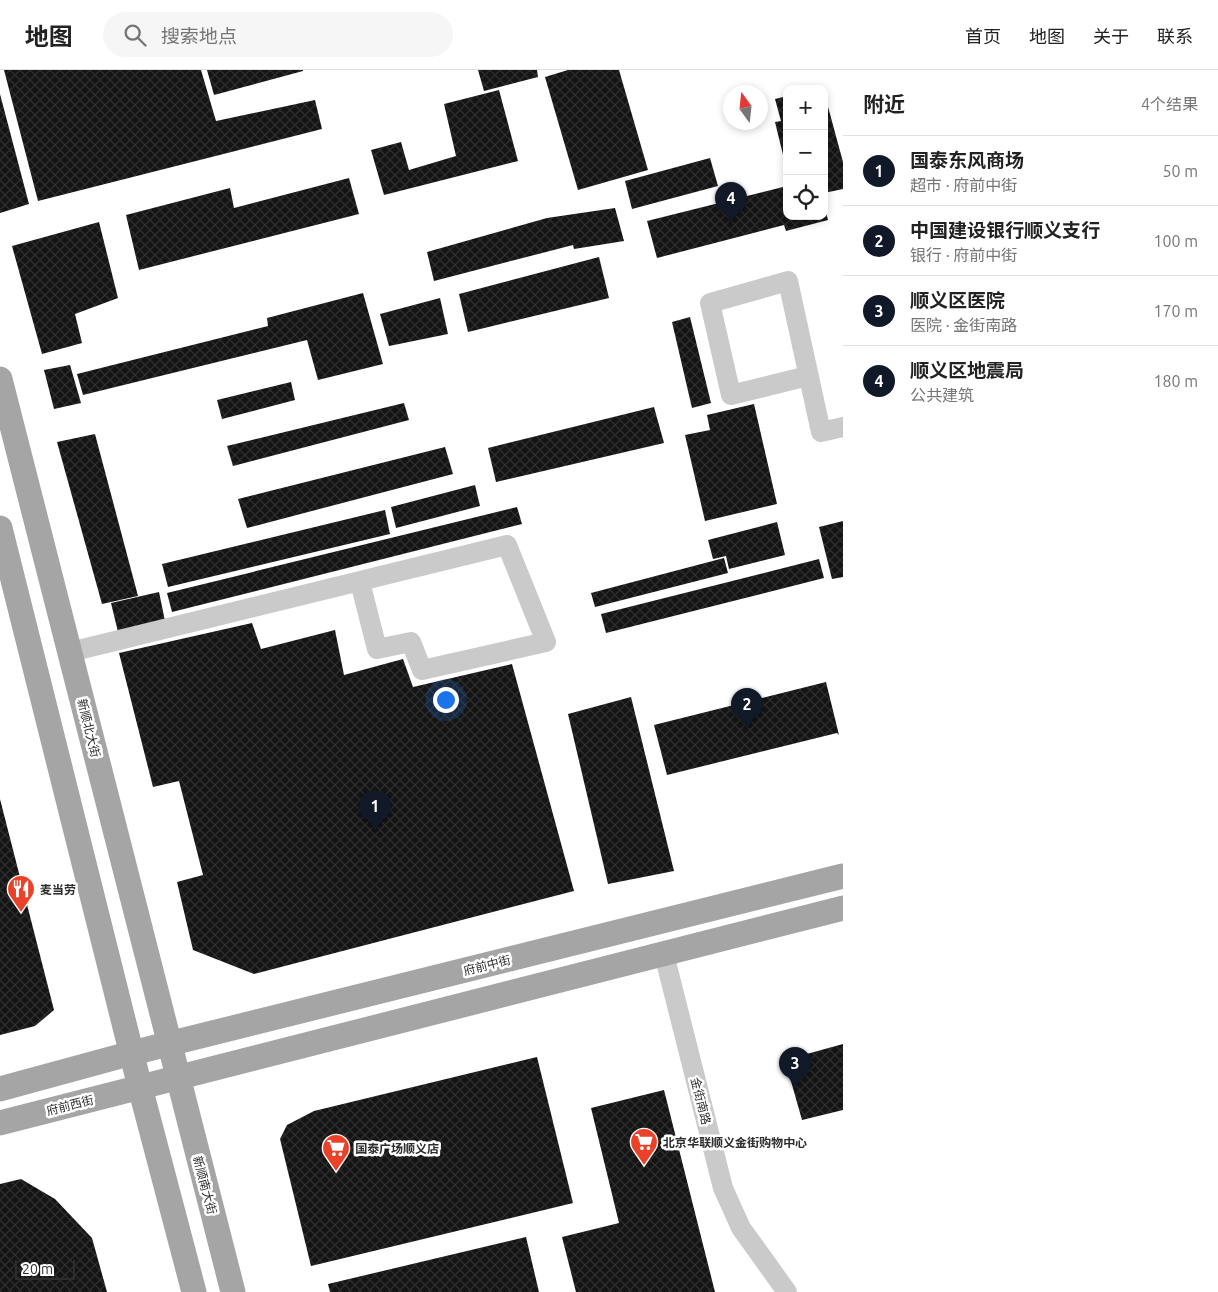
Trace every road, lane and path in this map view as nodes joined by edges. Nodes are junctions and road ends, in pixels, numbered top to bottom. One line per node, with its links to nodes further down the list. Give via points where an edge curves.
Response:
1 (808, 376): 1 (street, via 788,281 710,303 731,395); 3 (street, via 821,432)
2 (0, 379): 6 (main road, 新顺北大街)
3 (843, 427)
4 (0, 528): 11 (main road)
5 (360, 582): 5 (street, via 507,545 546,642 422,670 411,642 377,649); 6 (street)
6 (70, 652): 10 (main road, 新顺北大街)
7 (843, 876): 10 (main road, 府前中街)
8 (843, 908): 9 (main road)
9 (664, 954): 12 (main road); 18 (street, 金街南路, via 723,1188 741,1228)
10 (168, 1044): 11 (main road, 府前中街); 12 (main road, 新顺北大街)
11 (132, 1053): 13 (main road); 14 (main road)
12 (177, 1078): 13 (main road); 17 (main road, 新顺南大街)
13 (140, 1087): 15 (main road, 府前西街); 16 (main road)
14 (0, 1088)
15 (0, 1122)
16 (194, 1292)
17 (232, 1292)
18 (787, 1292)

